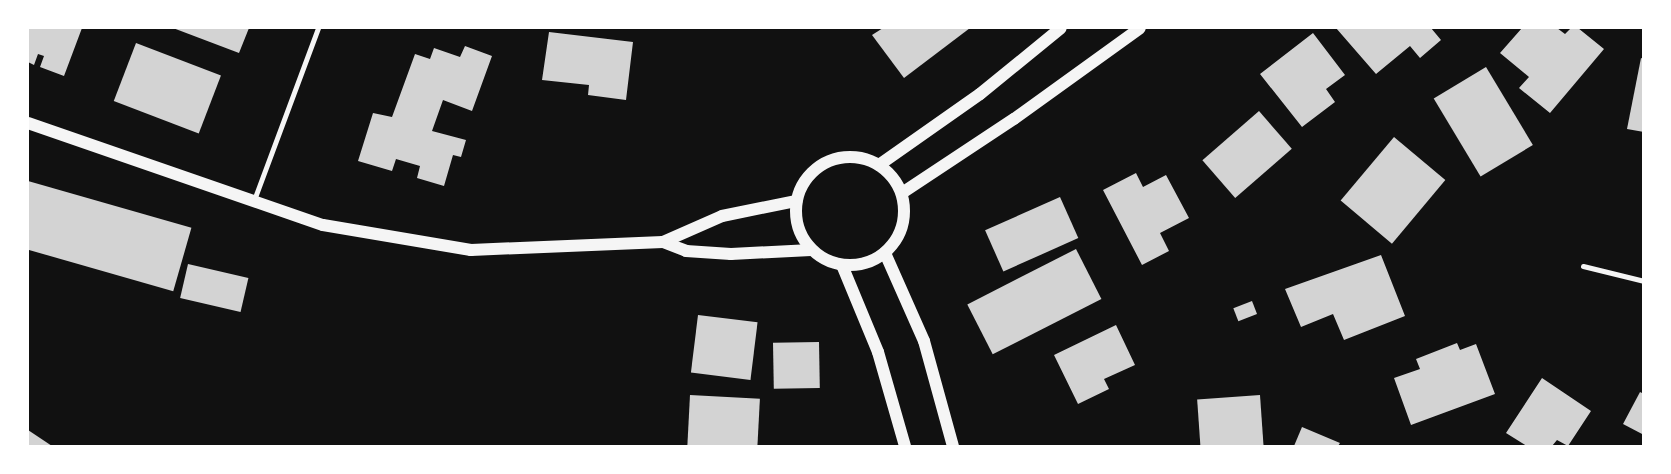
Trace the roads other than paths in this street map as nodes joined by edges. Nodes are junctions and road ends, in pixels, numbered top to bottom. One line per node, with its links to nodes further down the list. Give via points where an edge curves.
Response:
1 (318, 28): 7 (street)
2 (1061, 28): 5 (main road, via 980,94)
3 (1140, 28): 6 (main road, via 1014,119)
4 (28, 123): 7 (main road)
5 (879, 165): 6 (main road); 8 (main road, via 861,158 844,157 827,162 813,171 802,185)
6 (902, 193): 11 (main road, via 905,209 903,226)
7 (254, 200): 9 (main road, via 323,225 471,250)
8 (796, 202): 9 (main road, via 722,216); 10 (main road, via 798,227)
9 (663, 242): 10 (main road, via 686,252 731,254)
10 (811, 250): 12 (main road)
11 (885, 253): 12 (main road, via 857,265); 16 (main road, via 924,341)
12 (842, 266): 15 (main road, via 878,352)
13 (1583, 266): 14 (street)
14 (1644, 282)
15 (906, 446)
16 (953, 446)

